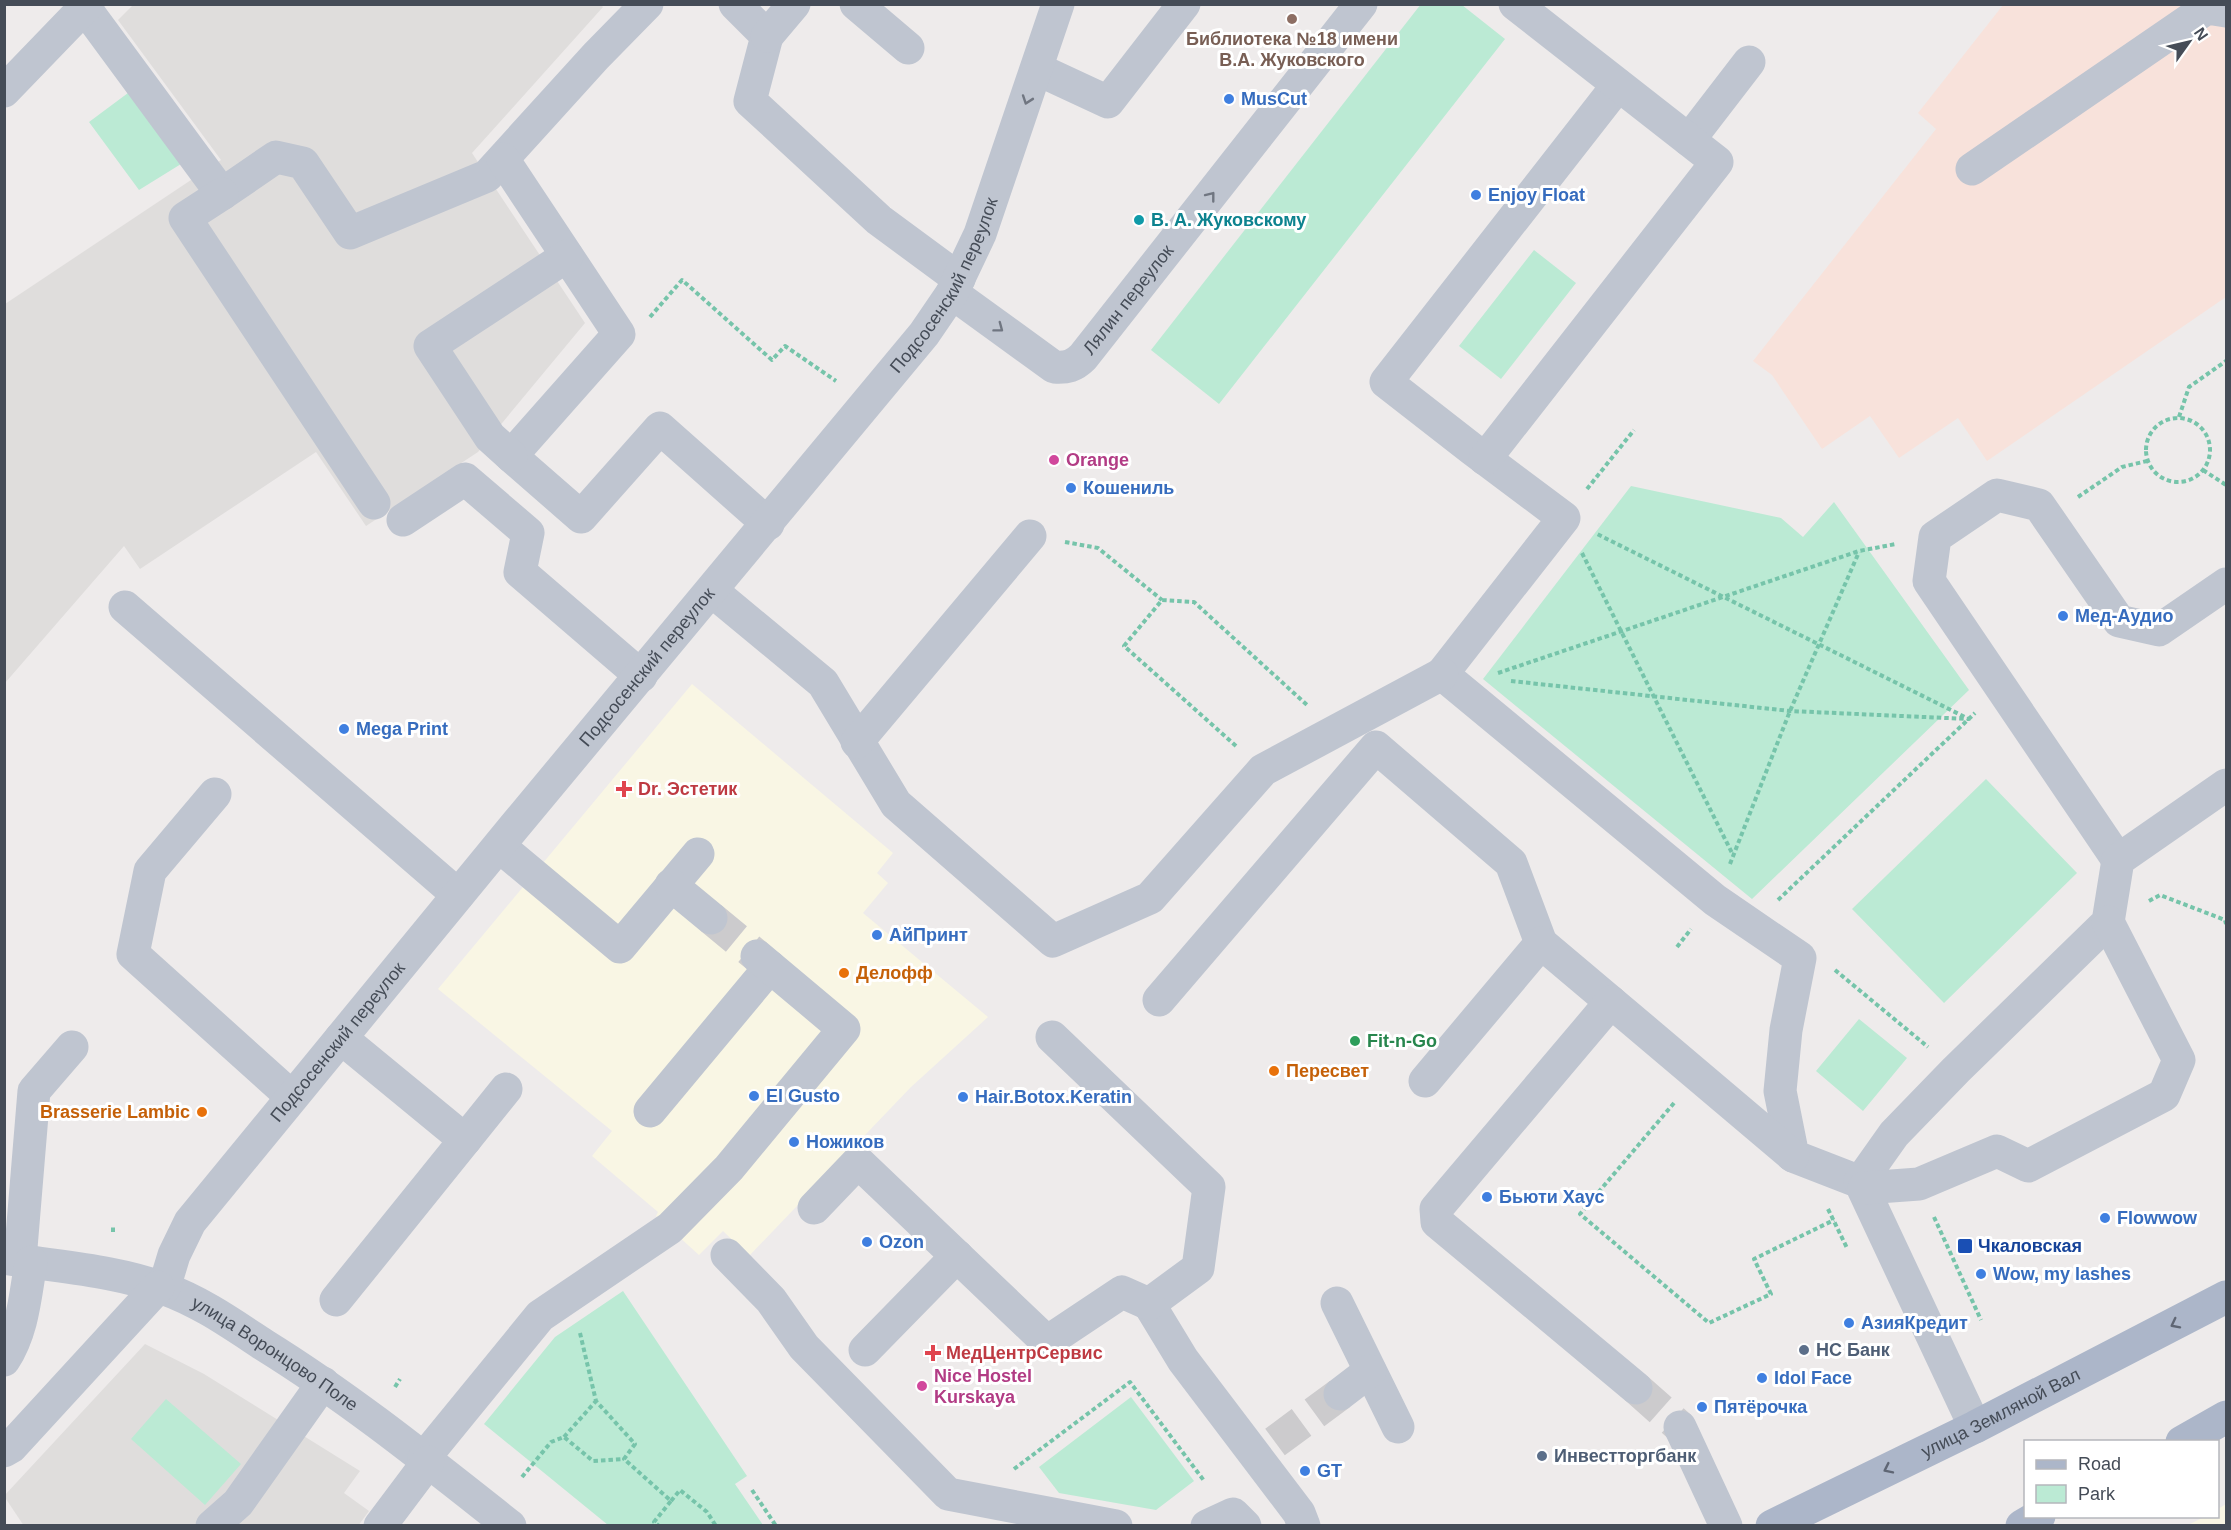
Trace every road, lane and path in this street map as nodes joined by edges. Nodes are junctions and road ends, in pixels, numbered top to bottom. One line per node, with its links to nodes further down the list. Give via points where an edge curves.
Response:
1 (647, 4): 18 (street)
2 (735, 4): 11 (street)
3 (794, 4): 11 (street)
4 (856, 4): 12 (street)
5 (1058, 4): 14 (street, Подсосенский переулок)
6 (1184, 4): 14 (street, via 1108,102)
7 (1361, 4): 22 (street, Лялин переулок, one-way to 7, via 1049,364 1066,368 1075,365)
8 (1515, 4): 15 (street)
9 (86, 6): 16 (street); 20 (street)
10 (2226, 11): 19 (street, via 2208,8)
11 (767, 36): 22 (street, Лялин переулок, via 750,100)
12 (908, 48)
13 (1749, 62): 17 (street)
14 (1038, 69): 22 (street, Подсосенский переулок, one-way to 22, via 980,234)
15 (1618, 85): 17 (street); 29 (street, via 1386,382)
16 (4, 91)
17 (1689, 140): 29 (street, via 1717,162)
18 (503, 159): 20 (street, via 487,176 350,233 303,163 276,157); 21 (street)
19 (1972, 169)
20 (222, 194): 33 (street, via 185,218)
21 (567, 255): 23 (street); 28 (street, via 430,346 490,437)
22 (956, 286): 37 (street, Подсосенский переулок, via 924,334)
23 (619, 334): 25 (path, via 642,326 682,280 772,360 785,346); 28 (street)
24 (2226, 361): 26 (path, via 2189,387)
25 (839, 383)
26 (2179, 417): 30 (path, via 2155,426 2145,448); 31 (path, via 2192,420 2208,439 2210,451)
27 (1634, 430): 35 (path)
28 (511, 456): 37 (street, via 580,517 660,428)
29 (1485, 459): 35 (street)
30 (2147, 461): 31 (path, via 2163,480 2176,483 2188,481); 34 (path, via 2122,467)
31 (2203, 470): 32 (path)
32 (2226, 485)
33 (374, 503)
34 (2048, 517): 40 (street, via 2119,621 2159,630); 48 (street, via 2039,505 1997,495 1935,537 1929,581)
35 (1564, 518): 41 (path); 44 (path); 47 (street)
36 (403, 520): 46 (street, via 465,479 528,533 520,572)
37 (768, 524): 39 (street, Подсосенский переулок)
38 (1030, 536): 42 (path, via 1098,548); 53 (street)
39 (712, 591): 46 (street, Подсосенский переулок); 53 (street, via 823,683)
40 (2224, 592)
41 (1724, 597): 44 (path); 45 (path); 45 (path, via 1859,551)
42 (1161, 600): 52 (path, via 1194,602); 54 (path, via 1124,646)
43 (125, 607): 62 (street)
44 (1622, 632): 47 (path); 49 (path)
45 (1819, 645): 50 (path); 51 (path)
46 (641, 676): 57 (street, Подсосенский переулок)
47 (1460, 679): 49 (path); 52 (street); 63 (street)
48 (2002, 688): 51 (path); 60 (street)
49 (1654, 696): 50 (path); 59 (path)
50 (1790, 711): 51 (path); 59 (path)
51 (1969, 719): 67 (path)
52 (1336, 731): 54 (street)
53 (857, 741): 54 (street, via 896,804 1053,941 1149,898)
54 (1263, 770)
55 (2226, 785): 60 (street)
56 (215, 794): 78 (street, via 150,871 133,954)
57 (499, 846): 61 (street, via 620,947); 62 (street, Подсосенский переулок)
58 (698, 854): 61 (street)
59 (1733, 855): 63 (path)
60 (2118, 860): 65 (street)
61 (671, 885): 64 (street)
62 (458, 895): 73 (street, Подсосенский переулок)
63 (1715, 900): 67 (street)
64 (711, 918)
65 (2108, 922): 66 (path, via 2160,895 2225,920); 75 (street); 83 (street, via 2179,1060 2164,1095 2028,1166 1997,1151)
66 (2226, 924)
67 (1752, 925): 69 (street)
68 (1541, 943): 70 (street, via 1511,863 1376,747); 71 (street); 76 (street)
69 (1800, 958): 75 (path, via 1818,956); 82 (street, via 1786,1030 1780,1091)
70 (1159, 1000)
71 (1611, 1002): 82 (street); 103 (street, via 1436,1209 1437,1222)
72 (1052, 1037): 94 (street, via 1209,1187 1198,1268)
73 (340, 1038): 78 (street, Подсосенский переулок); 81 (street)
74 (72, 1047): 89 (street, via 34,1091)
75 (1956, 1070): 84 (street, via 1894,1134)
76 (1425, 1081)
77 (506, 1089): 81 (street)
78 (292, 1097): 90 (street, Подсосенский переулок, via 190,1222)
79 (1675, 1101): 86 (path, via 1580,1214 1710,1323 1771,1294 1754,1259)
80 (650, 1111): 114 (street, via 763,962 844,1029 729,1168 670,1228 540,1316)
81 (465, 1140): 92 (street)
82 (1793, 1156): 84 (street)
83 (1919, 1184): 84 (street); 95 (path)
84 (1862, 1185): 109 (street)
85 (814, 1208): 88 (street, via 858,1162)
86 (1834, 1220)
87 (727, 1255): 127 (street, via 771,1299 804,1347 948,1494)
88 (957, 1256): 94 (street, via 1047,1342 1122,1292); 97 (street)
89 (18, 1260): 90 (street, улица Воронцово Поле, via 108,1274); 98 (street, via 20,1328)
90 (161, 1288): 101 (street, улица Воронцово Поле, via 203,1306); 112 (street)
91 (2226, 1297): 109 (main road, улица Земляной Вал, one-way to 109)
92 (336, 1300)
93 (1337, 1303): 99 (street)
94 (1149, 1304): 130 (street, via 1183,1360 1265,1449)
95 (1981, 1320)
96 (582, 1342): 105 (path)
97 (865, 1350)
98 (4, 1360)
99 (1370, 1371): 104 (street); 107 (street)
100 (400, 1379): 102 (path)
101 (323, 1383): 114 (street, улица Воронцово Поле); 121 (street, via 238,1503)
102 (395, 1388)
103 (1636, 1388)
104 (1340, 1394)
105 (596, 1401): 110 (path); 113 (path, via 635,1444)
106 (2226, 1417): 111 (main road)
107 (1398, 1427)
108 (1680, 1427): 131 (street)
109 (1975, 1427): 132 (main road, улица Земляной Вал, one-way to 132)
110 (564, 1437): 113 (path, via 592,1461); 116 (path, via 551,1442)
111 (2186, 1440)
112 (4, 1451)
113 (624, 1459): 119 (path)
114 (426, 1460): 122 (street); 123 (street, улица Воронцово Поле)
115 (1013, 1470): 117 (path, via 1130,1382)
116 (522, 1478)
117 (1205, 1482)
118 (752, 1490): 126 (path)
119 (671, 1502): 124 (path, via 654,1522); 125 (path, via 680,1490 707,1512)
120 (2036, 1518): 133 (main road)
121 (212, 1526)
122 (380, 1526)
123 (510, 1526)
124 (659, 1526)
125 (716, 1526)
126 (776, 1526)
127 (1116, 1526)
128 (1207, 1526): 129 (street, via 1233,1514)
129 (1245, 1526)
130 (1304, 1526)
131 (1726, 1526)
132 (1772, 1526)
133 (2022, 1526)

